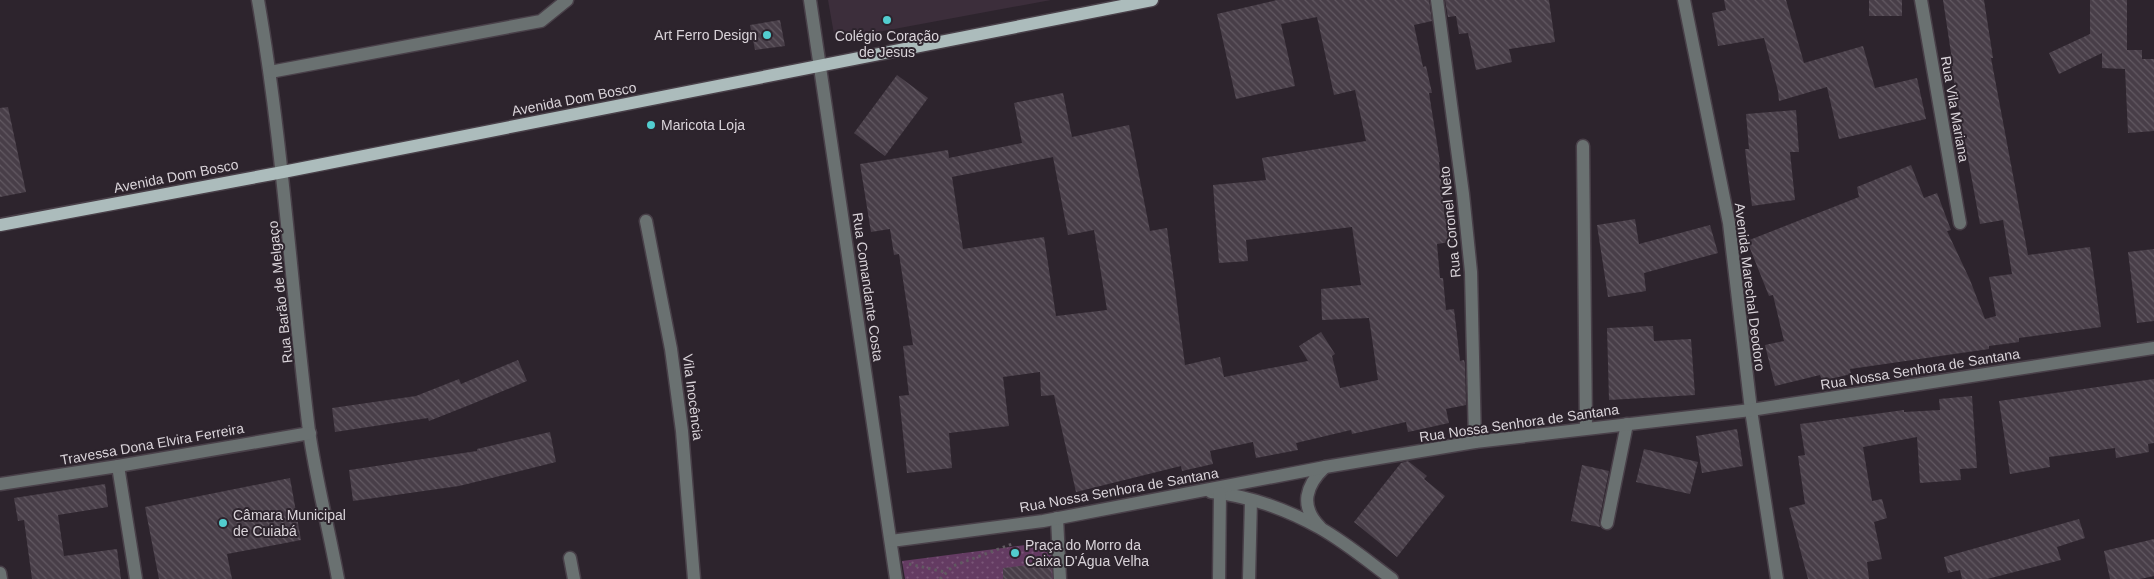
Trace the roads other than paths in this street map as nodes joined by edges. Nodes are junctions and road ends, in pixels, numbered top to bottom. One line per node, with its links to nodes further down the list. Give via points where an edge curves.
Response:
1 (258, 0): 9 (street, Rua Barão de Melgaço)
2 (567, 0): 9 (street, via 541,22)
3 (810, 0): 8 (street, Rua Comandante Costa)
4 (1152, 0): 8 (main road, Avenida Dom Bosco)
5 (1437, 0): 20 (street, Rua Coronel Neto, via 1471,272)
6 (1684, 0): 16 (street, Avenida Marechal Deodoro, via 1729,223)
7 (1921, 0): 13 (street, Rua Vila Mariana)
8 (820, 67): 11 (main road, Avenida Dom Bosco); 30 (street, Rua Comandante Costa)
9 (270, 72): 11 (street, Rua Barão de Melgaço)
10 (1583, 146): 18 (street)
11 (282, 172): 14 (main road, Avenida Dom Bosco); 19 (street, Rua Barão de Melgaço)
12 (646, 221): 37 (street, Vila Inocência, via 672,349)
13 (1960, 223)
14 (0, 224)
15 (2154, 348): 16 (street, Rua Nossa Senhora de Santana)
16 (1751, 410): 17 (street, Rua Nossa Senhora de Santana); 43 (street, Avenida Marechal Deodoro)
17 (1627, 424): 18 (street, Rua Nossa Senhora de Santana); 28 (street)
18 (1586, 428): 20 (street, Rua Nossa Senhora de Santana)
19 (310, 433): 21 (street, Travessa Dona Elvira Ferreira); 35 (street, Rua Barão de Melgaço)
20 (1475, 442): 22 (street, Rua Nossa Senhora de Santana)
21 (118, 466): 23 (street, Travessa Dona Elvira Ferreira); 34 (street)
22 (1326, 466): 24 (street, Rua Nossa Senhora de Santana); 29 (street, via 1315,478 1307,495 1310,515)
23 (0, 484)
24 (1198, 491): 25 (street); 27 (street, Rua Nossa Senhora de Santana)
25 (1220, 493): 26 (street); 40 (street)
26 (1251, 500): 29 (street); 41 (street)
27 (1057, 518): 30 (street, Rua Nossa Senhora de Santana); 39 (street)
28 (1607, 522)
29 (1321, 528): 42 (street)
30 (891, 541): 38 (street, Rua Comandante Costa)
31 (570, 558): 36 (street)
32 (0, 573): 33 (street)
33 (1, 579)
34 (136, 579)
35 (338, 579)
36 (574, 579)
37 (694, 579)
38 (896, 579)
39 (1060, 579)
40 (1220, 579)
41 (1249, 579)
42 (1392, 579)
43 (1777, 579)

